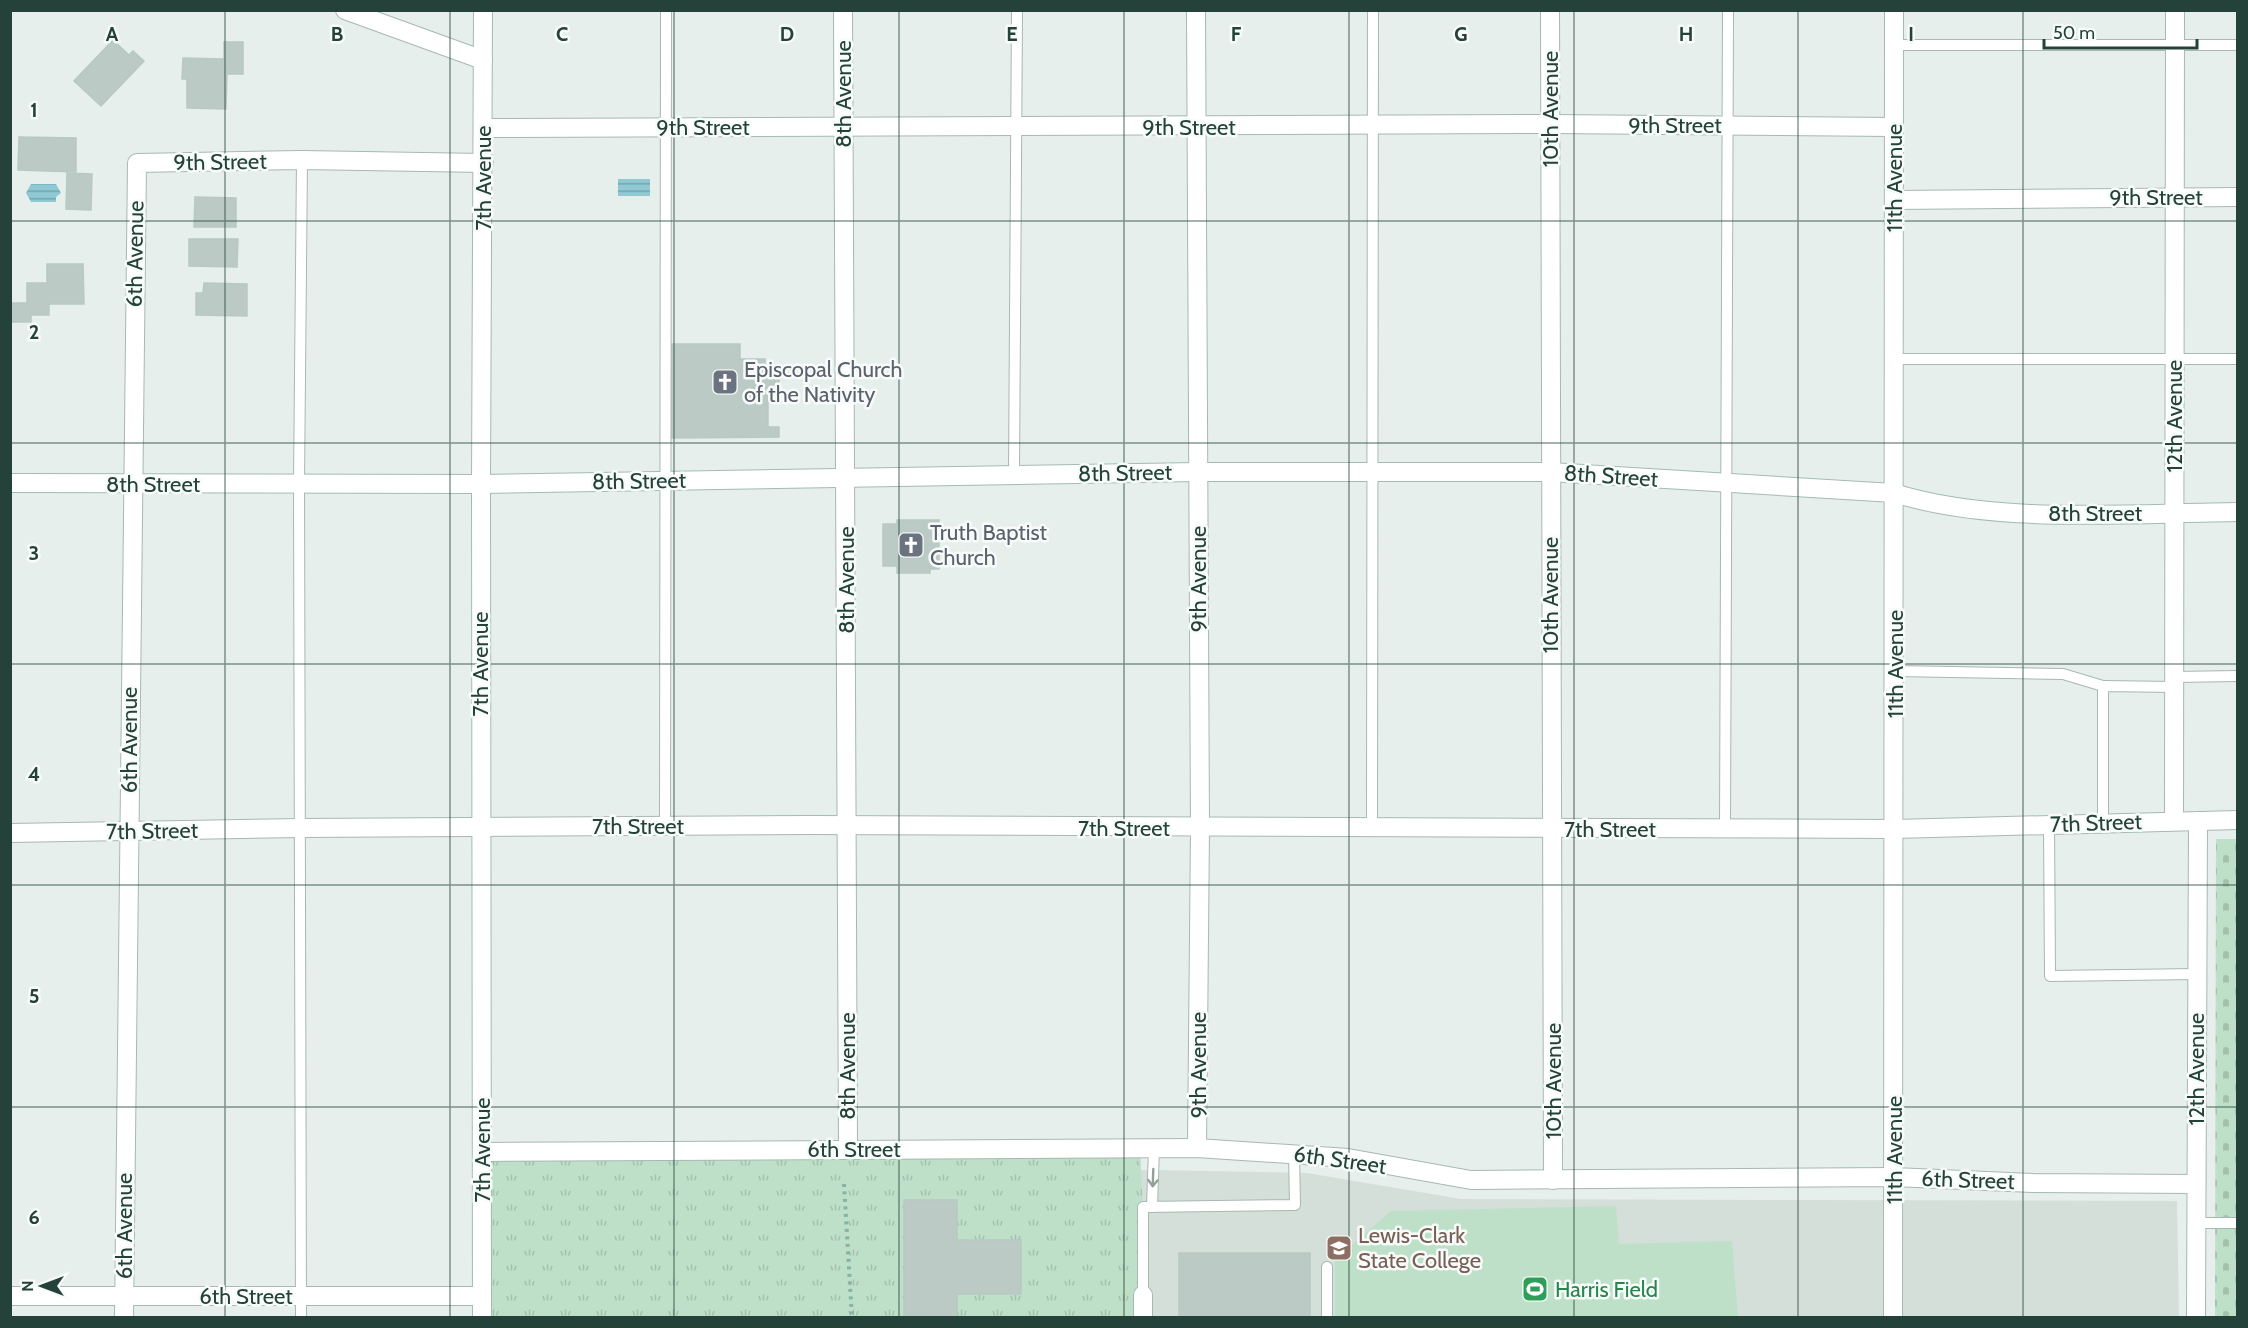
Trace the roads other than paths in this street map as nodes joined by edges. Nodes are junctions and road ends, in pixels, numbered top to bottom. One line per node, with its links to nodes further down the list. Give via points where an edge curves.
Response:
1 (345, 10): 15 (street)
2 (483, 10): 15 (street, 7th Avenue)
3 (666, 10): 20 (lane)
4 (843, 10): 17 (street, 8th Avenue)
5 (1017, 10): 21 (lane)
6 (1196, 10): 22 (street, 9th Avenue)
7 (1373, 10): 18 (lane)
8 (1550, 10): 16 (street, 10th Avenue)
9 (1728, 10): 19 (lane)
10 (1894, 10): 12 (street, 11th Avenue)
11 (2175, 10): 13 (street, 12th Avenue)
12 (1894, 45): 13 (lane); 23 (street, 11th Avenue)
13 (2175, 45): 14 (lane); 28 (street, 12th Avenue)
14 (2238, 45)
15 (483, 60): 24 (street, 7th Avenue)
16 (1550, 124): 18 (street, 9th Street); 19 (street, 9th Street); 36 (street, 10th Avenue)
17 (843, 126): 20 (street, 9th Street); 21 (street, 9th Street); 38 (street, 8th Avenue)
18 (1374, 126): 22 (street, 9th Street); 35 (lane)
19 (1728, 126): 23 (street, 9th Street); 41 (lane)
20 (666, 127): 24 (street, 9th Street); 39 (lane)
21 (1016, 127): 22 (street, 9th Street); 37 (lane)
22 (1196, 127): 34 (street, 9th Avenue)
23 (1894, 127): 30 (street, 11th Avenue)
24 (484, 128): 27 (street, 7th Avenue)
25 (302, 160): 26 (street, 9th Street); 27 (street, 9th Street); 43 (lane)
26 (137, 163): 42 (street, 6th Avenue)
27 (484, 163): 44 (street, 7th Avenue)
28 (2176, 197): 29 (street, 9th Street); 30 (street, 9th Street); 32 (street, 12th Avenue)
29 (2238, 197)
30 (1894, 200): 31 (street, 11th Avenue)
31 (1894, 359): 32 (lane); 45 (street, 11th Avenue)
32 (2175, 360): 33 (lane); 46 (street, 12th Avenue)
33 (2238, 360)
34 (1197, 472): 35 (street, 8th Street); 37 (street, 8th Street); 61 (street, 9th Avenue)
35 (1372, 472): 36 (street, 8th Street); 62 (lane)
36 (1550, 472): 41 (street, 8th Street); 63 (street, 10th Avenue)
37 (1014, 475): 38 (street, 8th Street)
38 (846, 478): 39 (street, 8th Street); 57 (street, 8th Avenue)
39 (664, 481): 44 (street, 8th Street); 58 (lane)
40 (10, 483): 42 (street, 8th Street)
41 (1725, 483): 45 (street, 8th Street); 64 (lane)
42 (131, 484): 43 (street, 8th Street); 66 (street, 6th Avenue)
43 (299, 484): 44 (street, 8th Street); 59 (lane)
44 (481, 484): 60 (street, 7th Avenue)
45 (1894, 493): 46 (street, 8th Street, via 1918,501 2013,513); 48 (street, 11th Avenue)
46 (2174, 512): 47 (street, 8th Street); 50 (street, 12th Avenue)
47 (2238, 512)
48 (1895, 671): 51 (lane, via 2063,674); 65 (street, 11th Avenue)
49 (2238, 676): 50 (lane)
50 (2174, 682): 51 (lane); 53 (street, 12th Avenue)
51 (2103, 686): 55 (lane)
52 (2238, 820): 54 (street, 7th Street)
53 (2174, 821): 54 (street, 7th Street); 55 (street, 7th Street)
54 (2198, 821): 68 (street, 12th Avenue)
55 (2103, 823): 56 (street, 7th Street)
56 (2049, 824): 65 (street, 7th Street); 68 (lane, via 2050,976)
57 (846, 825): 58 (street, 7th Street); 61 (street, 7th Street); 71 (street, 8th Avenue)
58 (665, 826): 60 (street, 7th Street)
59 (300, 828): 60 (street, 7th Street); 66 (street, 7th Street); 84 (lane)
60 (480, 828): 72 (street, 7th Avenue)
61 (1200, 828): 62 (street, 7th Street); 70 (street, 9th Avenue)
62 (1372, 828): 63 (street, 7th Street)
63 (1550, 828): 64 (street, 7th Street); 75 (street, 10th Avenue)
64 (1725, 829): 65 (street, 7th Street)
65 (1895, 829): 74 (street, 11th Avenue)
66 (129, 832): 67 (street, 7th Street); 83 (street, 6th Avenue)
67 (10, 833)
68 (2197, 974): 76 (street, 12th Avenue)
69 (1154, 1148): 70 (street, 6th Street); 71 (street, 6th Street); 77 (lane, one-way to 77)
70 (1197, 1148): 73 (street, 6th Street)
71 (848, 1149): 72 (street, 6th Street)
72 (483, 1152): 85 (street, 7th Avenue)
73 (1294, 1153): 75 (street, 6th Street, via 1348,1158 1471,1180); 77 (lane, via 1295,1205)
74 (1893, 1177): 75 (street, 6th Street); 76 (street, 6th Street); 91 (street, 11th Avenue)
75 (1553, 1180)
76 (2195, 1184): 78 (street, 12th Avenue)
77 (1152, 1207): 81 (lane, via 1143,1207)
78 (2196, 1222): 79 (lane); 92 (street, 12th Avenue)
79 (2238, 1223)
80 (1327, 1268): 90 (lane)
81 (1143, 1295): 89 (street)
82 (10, 1296): 83 (street, 6th Street)
83 (123, 1296): 84 (street, 6th Street); 86 (street, 6th Avenue)
84 (300, 1296): 85 (street, 6th Street); 87 (lane)
85 (481, 1296): 88 (street, 7th Avenue)
86 (124, 1317)
87 (301, 1317)
88 (482, 1317)
89 (1143, 1317)
90 (1327, 1317)
91 (1893, 1317)
92 (2196, 1317)

